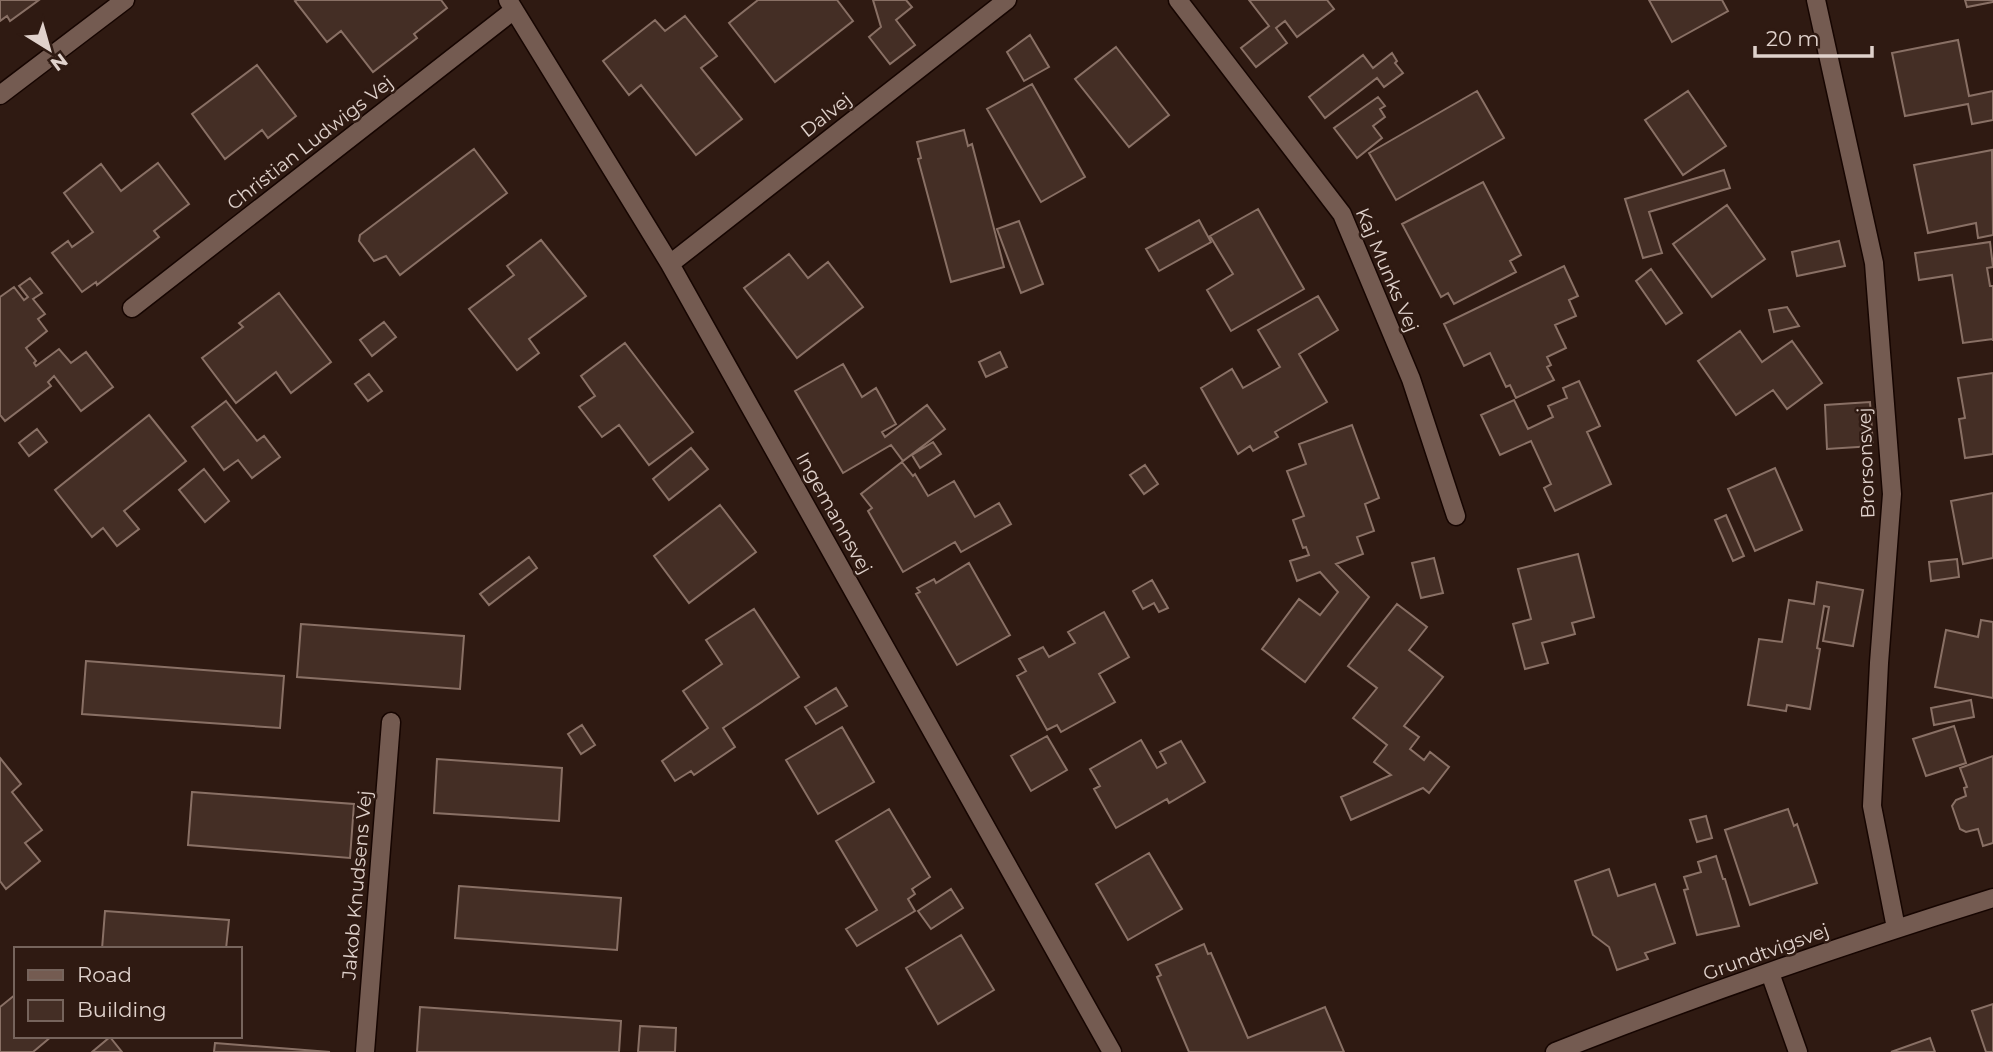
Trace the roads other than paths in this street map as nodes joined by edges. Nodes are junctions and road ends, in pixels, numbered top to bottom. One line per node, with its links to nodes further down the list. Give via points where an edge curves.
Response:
1 (125, 0): 6 (street)
2 (1007, 0): 7 (street, Dalvej)
3 (1178, 0): 9 (street, Kaj Munks Vej, via 1342,214 1410,379)
4 (1816, 0): 12 (street, Brorsonsvej, via 1874,263 1892,494 1872,806)
5 (511, 5): 7 (street, Ingemannsvej); 8 (street, Christian Ludwigs Vej)
6 (0, 95)
7 (670, 264): 15 (street, Ingemannsvej)
8 (132, 308)
9 (1456, 516)
10 (391, 722): 14 (street, Jakob Knudsens Vej)
11 (1993, 898): 12 (street, Grundtvigsvej)
12 (1896, 928): 13 (street, Grundtvigsvej)
13 (1770, 973): 16 (street, Grundtvigsvej); 17 (street)
14 (365, 1052)
15 (1112, 1052)
16 (1555, 1052)
17 (1798, 1052)

